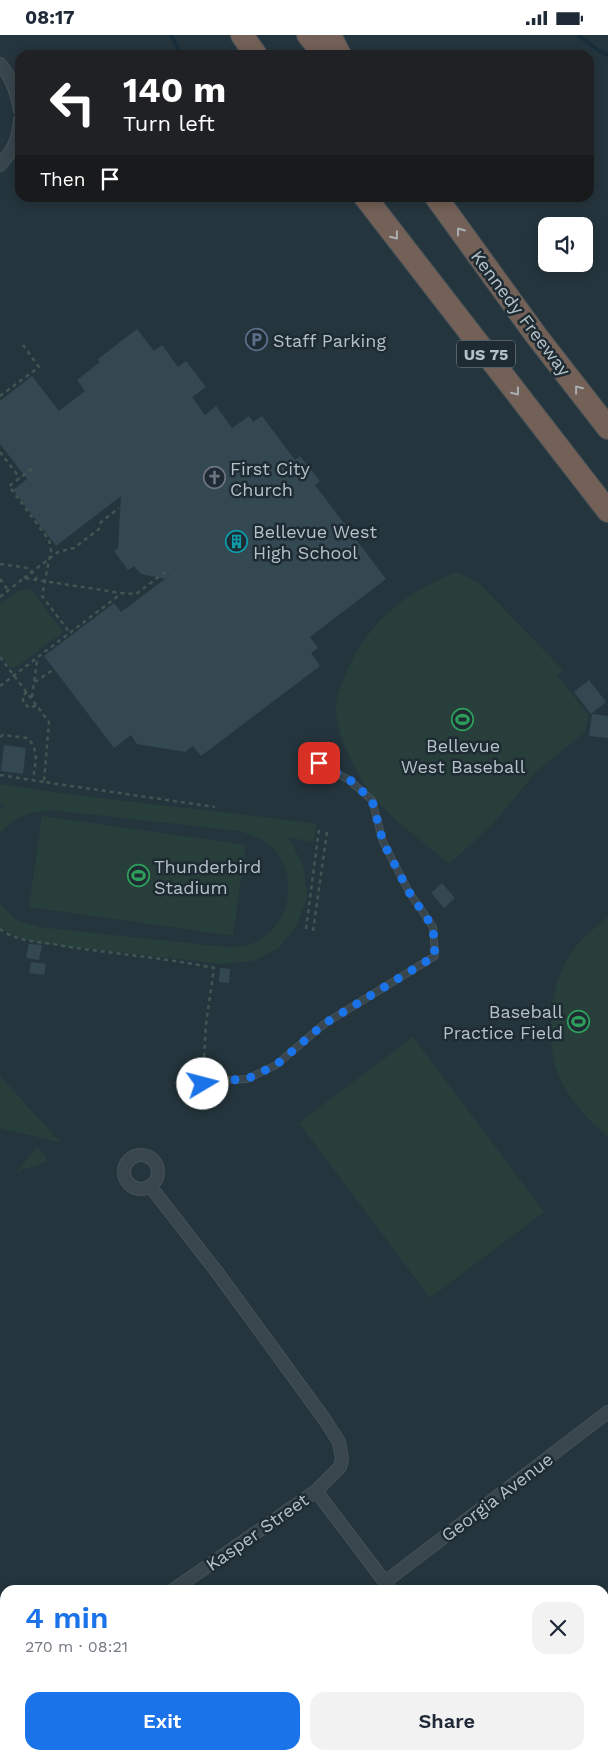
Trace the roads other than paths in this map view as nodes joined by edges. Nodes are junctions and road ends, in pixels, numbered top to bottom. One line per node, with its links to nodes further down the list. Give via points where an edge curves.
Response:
1 (242, 35): 4 (highway)
2 (308, 35): 5 (highway)
3 (330, 35): 6 (highway)
4 (252, 50)
5 (321, 50)
6 (338, 50)
7 (0, 64): 8 (street)
8 (15, 87)
9 (15, 143): 10 (street, via 12,152)
10 (0, 165)
11 (369, 202): 14 (highway, US 75, one-way to 14)
12 (440, 202): 13 (highway, Kennedy Freeway / US 75, one-way to 12)
13 (608, 428)
14 (608, 511)
15 (319, 763): 16 (lane, via 349,779 372,800 383,842 409,892 433,927 435,956 324,1024 276,1065 247,1079 216,1081)
16 (187, 1088)
17 (150, 1186): 19 (street, Kasper Street, via 217,1272 339,1441 340,1467)
18 (608, 1412): 22 (street, Georgia Avenue)
19 (316, 1491): 20 (street, Kasper Street); 21 (street)
20 (180, 1585)
21 (387, 1585)
22 (389, 1585)

